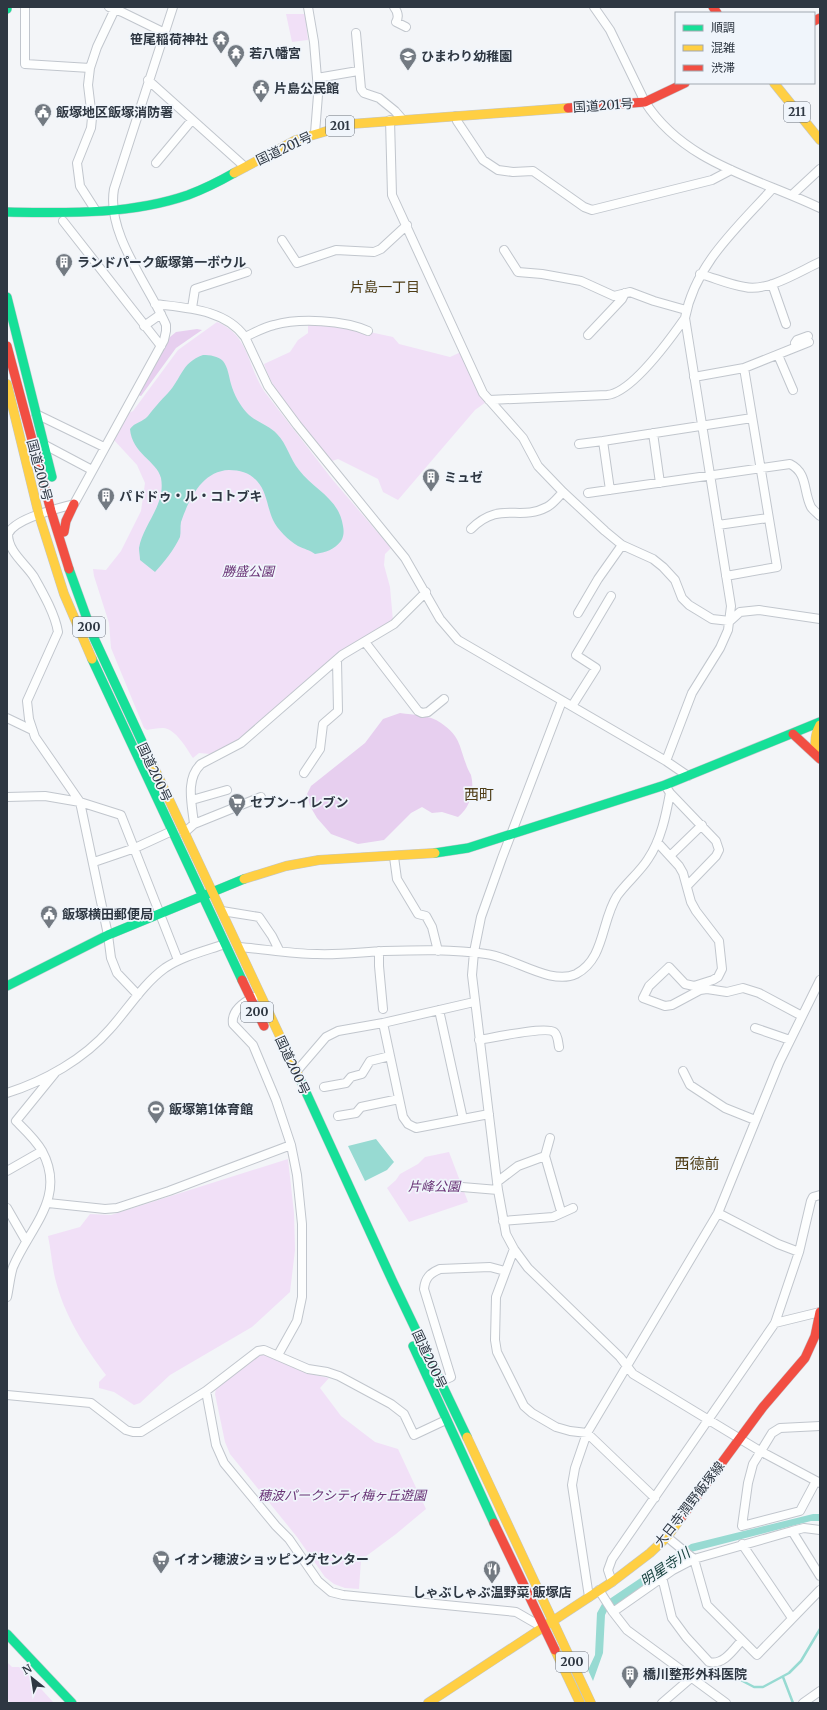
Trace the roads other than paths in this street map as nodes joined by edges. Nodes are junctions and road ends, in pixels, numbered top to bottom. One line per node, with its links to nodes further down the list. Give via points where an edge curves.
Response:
1 (25, 7): 10 (street, via 25,64)
2 (173, 7): 8 (street)
3 (308, 7): 12 (street)
4 (394, 7): 7 (street, via 397,10 396,22)
5 (594, 7): 16 (street, via 610,30)
6 (112, 8): 8 (street); 10 (street)
7 (406, 27)
8 (165, 33): 13 (street)
9 (356, 33): 11 (street)
10 (90, 68): 31 (street, via 88,85 91,128 77,163 80,186)
11 (358, 71): 12 (street); 20 (street, via 364,93 379,98)
12 (317, 78): 21 (street)
13 (148, 80): 18 (street); 30 (street, via 114,189)
14 (683, 84): 16 (main road, 国道201号 / 201)
15 (775, 84): 22 (main road, 211)
16 (645, 102): 17 (main road, 国道201号 / 201); 26 (street, via 677,138 700,155)
17 (456, 116): 20 (main road, 国道201号 / 201); 26 (street, via 483,160 498,170 533,171 592,210 712,180)
18 (192, 120): 23 (street); 24 (street)
19 (390, 120): 20 (main road, 国道201号 / 201); 21 (main road, 国道201号 / 201, via 352,124); 34 (street, via 392,195)
20 (402, 120)
21 (315, 133): 24 (main road, 国道201号 / 201)
22 (820, 140)
23 (156, 162)
24 (245, 167): 30 (main road, 国道201号 / 201, via 187,195 153,205)
25 (820, 169): 28 (street)
26 (732, 170): 27 (street)
27 (772, 188): 28 (street); 39 (street)
28 (792, 195): 29 (street)
29 (820, 208)
30 (113, 210): 31 (main road, 国道201号 / 201); 43 (street, via 133,263)
31 (96, 211): 32 (main road, 国道201号 / 201)
32 (7, 212)
33 (63, 221): 48 (street)
34 (407, 225): 35 (street, via 381,249 374,252 336,250 297,263); 60 (street, via 483,393)
35 (282, 240)
36 (504, 250): 41 (street, via 518,272 580,281 614,296)
37 (820, 262): 40 (street)
38 (247, 272): 44 (street, via 195,289)
39 (700, 274): 40 (street, via 745,288); 46 (street)
40 (772, 284): 47 (street)
41 (625, 293): 46 (street, via 630,292); 50 (street)
42 (7, 297): 61 (main road)
43 (155, 304): 44 (street); 45 (street)
44 (192, 308): 51 (street, via 232,323)
45 (161, 314): 48 (street); 54 (street, via 166,331)
46 (686, 314): 57 (street); 60 (street, via 670,340 647,366 616,393 607,396)
47 (786, 324)
48 (144, 326): 54 (street)
49 (368, 331): 51 (street, via 359,327 308,321 272,325)
50 (588, 335)
51 (245, 337): 88 (street, via 268,386 297,426 402,553)
52 (808, 339): 55 (street)
53 (7, 346): 78 (main road, 国道200号 / 200)
54 (161, 346): 69 (street)
55 (778, 355): 56 (street); 59 (street)
56 (744, 368): 57 (street); 62 (street)
57 (694, 376): 63 (street)
58 (7, 384): 79 (main road, 国道200号 / 200)
59 (793, 390)
60 (489, 400): 75 (street, via 522,438 538,466)
61 (36, 414): 67 (main road); 69 (street)
62 (752, 418): 63 (street); 70 (street)
63 (702, 426): 65 (street); 72 (street)
64 (9, 431): 79 (main road)
65 (653, 433): 66 (street); 73 (street)
66 (603, 441): 68 (street); 74 (street)
67 (43, 444): 71 (street); 78 (main road)
68 (579, 444)
69 (104, 447): 71 (street)
70 (760, 468): 72 (street); 80 (street, via 790,464 797,468 803,478 811,508); 81 (street)
71 (92, 470): 77 (street)
72 (710, 475): 73 (street); 82 (street)
73 (660, 483): 74 (street)
74 (610, 490): 76 (street)
75 (563, 492): 84 (street, via 547,507 529,512 492,514); 86 (street)
76 (588, 493)
77 (74, 504): 78 (street); 85 (main road)
78 (55, 510): 79 (street); 85 (main road); 95 (main road, 国道200号 / 200, via 78,597)
79 (35, 516): 83 (street); 115 (main road, 国道200号 / 200, via 99,677)
80 (820, 516)
81 (768, 518): 82 (street); 87 (street, via 777,567)
82 (718, 525): 87 (street)
83 (8, 529): 101 (street, via 10,546 33,577 50,609 58,632 26,701)
84 (471, 529)
85 (64, 532): 95 (main road, via 88,611)
86 (622, 546): 90 (street); 92 (street, via 653,559 663,567 675,580 682,598 705,616)
87 (726, 576): 92 (street, via 731,606)
88 (426, 592): 93 (street, via 394,624); 97 (street, via 440,619 458,640)
89 (611, 596): 98 (street, via 576,655 596,668)
90 (578, 613)
91 (820, 619): 92 (street, via 759,610 740,612)
92 (730, 621): 104 (street, via 720,648 692,693)
93 (365, 642): 94 (street); 96 (street, via 422,713 428,712)
94 (337, 660): 105 (street, via 338,711 323,724 320,749); 111 (street, via 240,743 201,764 193,776)
95 (110, 671): 116 (main road, 国道200号 / 200)
96 (444, 699)
97 (562, 701): 98 (street); 117 (street)
98 (572, 706): 104 (street)
99 (7, 718): 101 (street)
100 (820, 724): 102 (main road); 103 (main road, via 815,742)
101 (32, 730): 112 (street)
102 (793, 734): 103 (main road); 106 (main road)
103 (819, 758)
104 (666, 761): 106 (street)
105 (304, 773)
106 (688, 776): 107 (main road)
107 (668, 789): 114 (street); 117 (main road); 118 (street)
108 (227, 790): 111 (street)
109 (7, 797): 112 (street, via 45,796)
110 (262, 797): 113 (street)
111 (192, 800): 113 (street)
112 (80, 802): 119 (street, via 121,815); 122 (street)
113 (194, 824): 116 (street)
114 (702, 825): 120 (street); 123 (street, via 716,841 718,853)
115 (172, 831): 119 (street); 125 (main road, 国道200号 / 200)
116 (184, 833): 124 (main road, 国道200号 / 200)
117 (511, 834): 121 (main road, via 450,852); 134 (street, via 481,917)
118 (657, 842): 120 (street); 134 (street, via 649,859 618,896 594,957 585,968 561,978 493,954)
119 (135, 848): 122 (street); 127 (street)
120 (670, 856): 123 (street, via 683,873)
121 (394, 857): 124 (main road, via 302,862 244,879); 132 (street, via 397,879 418,914 426,916 432,927)
122 (94, 862): 128 (street)
123 (687, 886): 144 (street, via 696,911 719,942 722,969 718,977 694,986 685,984 669,967 649,986 643,998 665,1006 672,1005 700,990 727,992 743,988 759,993)
124 (213, 892): 125 (main road); 126 (main road, 国道200号 / 200)
125 (202, 897): 127 (main road); 129 (main road, 国道200号 / 200)
126 (222, 911): 130 (main road, 国道200号 / 200); 131 (street, via 258,918)
127 (160, 914): 128 (main road); 135 (street)
128 (108, 935): 137 (main road); 138 (street, via 111,958 117,973)
129 (225, 944): 135 (street); 140 (main road, 国道200号 / 200)
130 (239, 947): 131 (street); 139 (main road, 国道200号 / 200)
131 (279, 950): 133 (street, via 317,954)
132 (438, 951): 133 (street); 134 (street)
133 (379, 952): 142 (street)
134 (474, 952): 141 (street)
135 (178, 960): 138 (street, via 150,981)
136 (820, 980): 144 (street)
137 (7, 986)
138 (138, 995): 153 (street, via 102,1037 87,1051)
139 (260, 995): 140 (street); 154 (main road, 国道200号 / 200)
140 (251, 999): 147 (main road, 国道200号 / 200); 163 (street, via 236,1011 233,1024 253,1045)
141 (474, 1002): 143 (street); 148 (street)
142 (382, 1009)
143 (439, 1010): 145 (street); 160 (street)
144 (802, 1016): 149 (street)
145 (384, 1023): 151 (street); 154 (street, via 338,1031 326,1037)
146 (755, 1028): 149 (street)
147 (266, 1032)
148 (479, 1040): 150 (street, via 550,1030 555,1032); 158 (street)
149 (790, 1040): 161 (street)
150 (559, 1047)
151 (390, 1056): 155 (street, via 370,1061 362,1074 351,1077 346,1083); 157 (street)
152 (683, 1071): 161 (street, via 690,1085 725,1108)
153 (56, 1072): 156 (street); 164 (street, via 16,1121)
154 (296, 1072): 189 (main road, 国道200号 / 200)
155 (324, 1087)
156 (7, 1093)
157 (399, 1099): 159 (street, via 361,1107 356,1113); 160 (street, via 402,1117 411,1127)
158 (489, 1114): 160 (street); 167 (street)
159 (338, 1116)
160 (463, 1119)
161 (755, 1120): 175 (street)
162 (550, 1138): 165 (street)
163 (291, 1145): 171 (street, via 117,1208); 187 (street, via 302,1224 302,1297 297,1321)
164 (42, 1151): 166 (street); 171 (street, via 50,1176)
165 (545, 1156): 167 (street, via 518,1166); 173 (street)
166 (7, 1171)
167 (497, 1186): 168 (street); 176 (street)
168 (462, 1187)
169 (820, 1195): 179 (street, via 813,1197 811,1202)
170 (344, 1199): 193 (main road, 国道200号 / 200)
171 (48, 1203): 177 (street)
172 (7, 1208): 177 (street)
173 (560, 1208)
174 (573, 1208): 176 (street, via 553,1217)
175 (718, 1213): 179 (street); 188 (street)
176 (503, 1220): 178 (street, via 506,1234)
177 (26, 1241): 180 (street)
178 (514, 1249): 181 (street); 188 (street, via 532,1273 620,1358)
179 (799, 1252): 185 (street)
180 (10, 1268): 182 (street)
181 (505, 1271): 189 (street, via 490,1267 440,1269 433,1272 425,1282 424,1289 451,1377); 195 (street, via 496,1297 495,1340 497,1352 509,1377 524,1406 532,1413 556,1427)
182 (7, 1298)
183 (820, 1307): 184 (main road, 大日寺潤野飯塚線)
184 (820, 1312): 185 (street); 186 (main road, 大日寺潤野飯塚線)
185 (775, 1323): 192 (street)
186 (817, 1336): 196 (main road, 大日寺潤野飯塚線, via 805,1358 763,1407)
187 (278, 1355): 190 (street, via 264,1350 258,1351); 193 (street, via 308,1369 338,1376 391,1404 404,1414 414,1435)
188 (626, 1367): 192 (street, via 633,1374); 195 (street)
189 (440, 1382): 213 (main road, 国道200号 / 200)
190 (206, 1391): 191 (street, via 141,1432 126,1430 91,1403); 214 (street, via 216,1445 224,1462 289,1539 318,1581 330,1592 516,1612)
191 (7, 1395)
192 (710, 1419): 196 (street); 199 (street)
193 (446, 1420): 214 (main road, 国道200号 / 200)
194 (820, 1426): 197 (street, via 780,1428 772,1433)
195 (586, 1433): 199 (street); 210 (street, via 572,1485)
196 (740, 1439): 197 (street); 202 (main road, 大日寺潤野飯塚線)
197 (760, 1451): 198 (street); 198 (street, via 748,1483 742,1526 800,1511)
198 (818, 1482)
199 (655, 1498): 207 (street, via 608,1567)
200 (820, 1530): 201 (street, via 804,1528)
201 (792, 1531): 203 (street); 205 (street)
202 (667, 1537): 204 (street); 207 (main road, 大日寺潤野飯塚線)
203 (742, 1544): 204 (street); 212 (street)
204 (691, 1558): 206 (street); 216 (street, via 707,1605)
205 (820, 1576)
206 (662, 1577): 211 (street); 216 (street, via 672,1618 709,1662 718,1663 724,1660)
207 (612, 1582): 209 (main road, 大日寺潤野飯塚線)
208 (820, 1590): 212 (street)
209 (602, 1594): 210 (main road, 大日寺潤野飯塚線); 211 (street)
210 (589, 1597): 213 (main road, 大日寺潤野飯塚線)
211 (612, 1610): 217 (street, via 627,1630)
212 (792, 1618): 216 (street, via 757,1655)
213 (554, 1621): 214 (main road, 大日寺潤野飯塚線); 219 (main road, 国道200号 / 200)
214 (543, 1628): 219 (main road, 国道200号 / 200); 221 (main road, 大日寺潤野飯塚線)
215 (7, 1634): 220 (main road)
216 (742, 1640)
217 (691, 1678): 222 (street); 223 (street)
218 (820, 1691): 224 (street)
219 (587, 1702)
220 (72, 1703)
221 (428, 1703)
222 (662, 1703)
223 (726, 1703)
224 (803, 1703)

